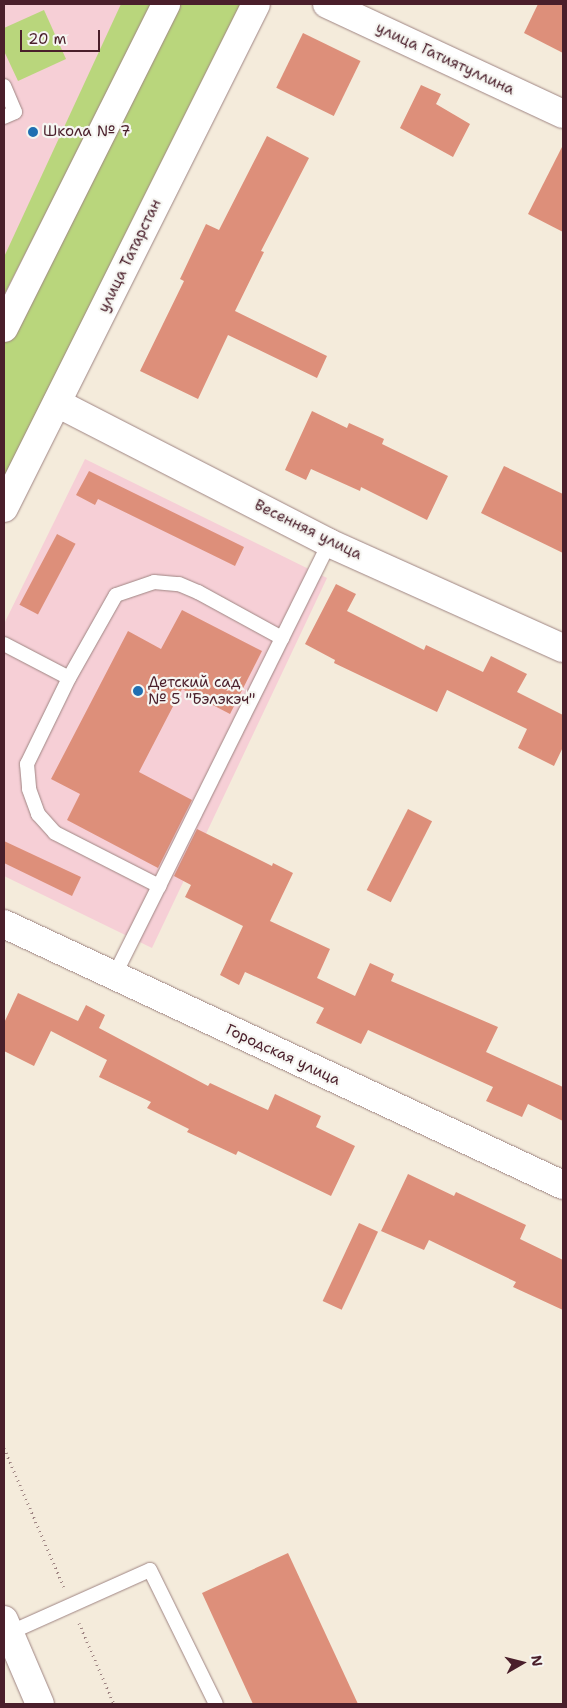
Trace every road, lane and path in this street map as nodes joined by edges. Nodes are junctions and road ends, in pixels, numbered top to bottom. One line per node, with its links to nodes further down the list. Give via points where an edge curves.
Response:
1 (166, 4): 7 (street)
2 (256, 4): 8 (street, улица Татарстан)
3 (328, 4): 5 (street, улица Гатиятуллина)
4 (4, 86): 6 (lane, via 16,112)
5 (563, 114)
6 (4, 117)
7 (4, 328)
8 (57, 403): 9 (street, улица Татарстан); 10 (street, Весенняя улица)
9 (4, 508)
10 (329, 543): 11 (lane); 13 (street, Весенняя улица)
11 (282, 638): 14 (lane, via 198,592 178,584 154,582 116,595); 15 (lane)
12 (4, 644): 14 (lane)
13 (563, 648)
14 (69, 678): 15 (lane, via 27,764 33,802 44,822 55,833)
15 (159, 886): 17 (lane)
16 (4, 924): 17 (street, Городская улица)
17 (114, 976): 18 (street, Городская улица)
18 (563, 1186)
19 (4, 1448): 20 (path)
20 (72, 1605): 21 (lane); 23 (path); 24 (lane, via 150,1570)
21 (7, 1626): 22 (street)
22 (40, 1704)
23 (114, 1704)
24 (216, 1704)

